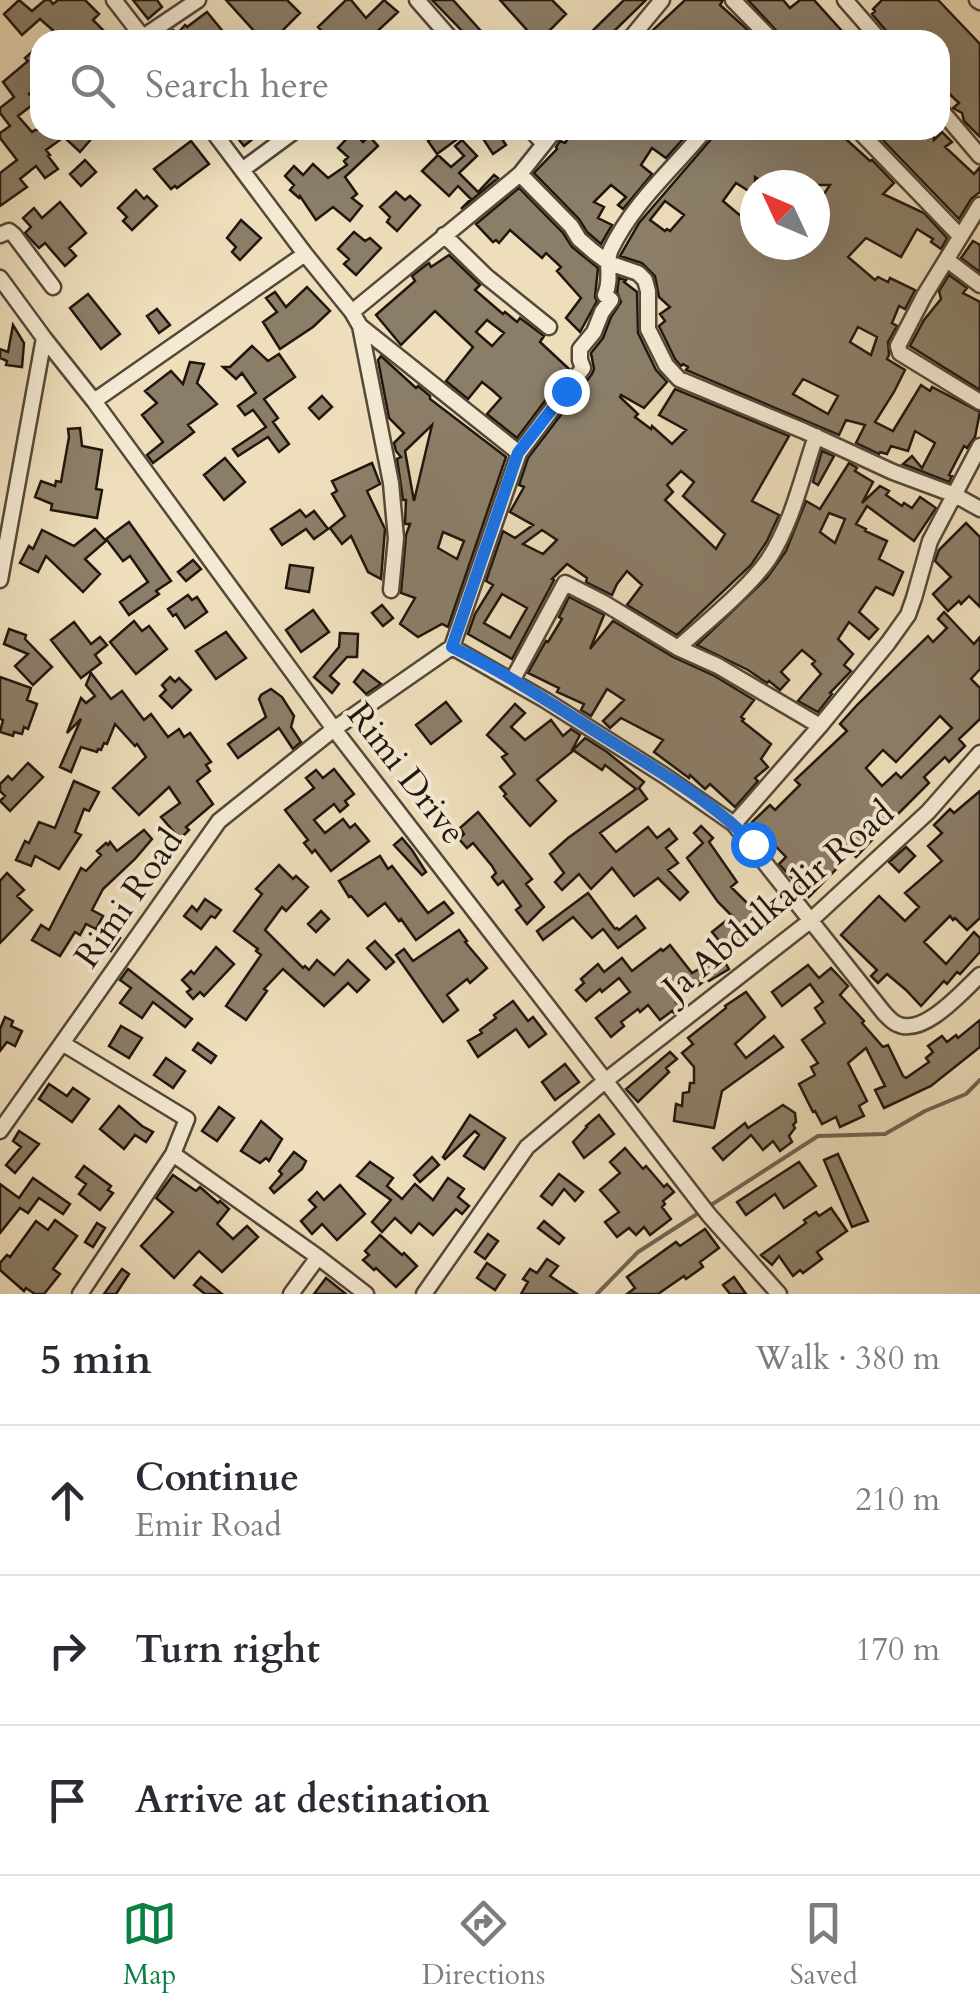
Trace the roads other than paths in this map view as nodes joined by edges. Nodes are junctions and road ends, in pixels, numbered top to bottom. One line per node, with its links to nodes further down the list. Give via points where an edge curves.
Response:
1 (114, 0): 7 (street)
2 (198, 0): 8 (street)
3 (417, 0): 9 (street)
4 (662, 0): 10 (street)
5 (733, 0): 11 (street)
6 (845, 0): 12 (street)
7 (138, 30)
8 (155, 30)
9 (443, 30)
10 (637, 30)
11 (762, 30)
12 (871, 30)
13 (950, 120): 21 (street)
14 (220, 140): 22 (street)
15 (282, 140): 22 (street)
16 (540, 140): 20 (street)
17 (547, 140): 20 (street)
18 (696, 140): 30 (street, via 637,206)
19 (868, 140): 27 (street)
20 (544, 144): 23 (street)
21 (979, 152)
22 (242, 170): 28 (street)
23 (520, 174): 26 (street); 30 (street)
24 (980, 205): 27 (street)
25 (0, 235): 33 (street, via 14,236)
26 (444, 235): 34 (street); 36 (street)
27 (960, 236): 29 (street)
28 (305, 254): 34 (street); 38 (street)
29 (947, 260): 32 (street); 39 (street, via 898,346)
30 (609, 263): 40 (street, via 645,280 648,329 679,379); 42 (street, via 605,295 612,300 580,348 583,368)
31 (0, 278): 37 (street, Rimi Drive)
32 (980, 285)
33 (53, 287)
34 (352, 312): 35 (street)
35 (360, 326): 42 (street); 46 (street, via 392,483)
36 (549, 327)
37 (44, 338): 38 (street, Rimi Drive); 45 (street)
38 (94, 401): 51 (street, Rimi Drive)
39 (980, 402)
40 (816, 436): 43 (street); 48 (street, via 785,530 768,560)
41 (980, 446): 43 (street)
42 (518, 453): 47 (street)
43 (955, 495): 44 (street); 50 (street, via 930,540 908,614)
44 (980, 509)
45 (0, 577)
46 (391, 590)
47 (452, 647): 49 (street); 51 (street, Rimi Road)
48 (678, 648): 49 (street, via 565,583); 50 (street)
49 (512, 681): 53 (street)
50 (820, 726): 53 (street)
51 (334, 729): 56 (street, Rimi Road, via 219,821); 57 (street, Rimi Drive)
52 (980, 753): 54 (street, Ja Abdulkadir Road, via 928,812)
53 (734, 824): 54 (street)
54 (810, 922): 55 (street, via 898,1025 915,1026 938,1014); 57 (street, Ja Abdulkadir Road)
55 (980, 976)
56 (62, 1043): 58 (street, Rimi Road); 59 (street, via 187,1119)
57 (605, 1081): 64 (street, Ja Abdulkadir Road, via 527,1147); 65 (street, Rimi Drive)
58 (0, 1131)
59 (173, 1154): 60 (street); 61 (street)
60 (318, 1257): 62 (street); 63 (street)
61 (80, 1294)
62 (291, 1294)
63 (366, 1294)
64 (424, 1294)
65 (779, 1294)

